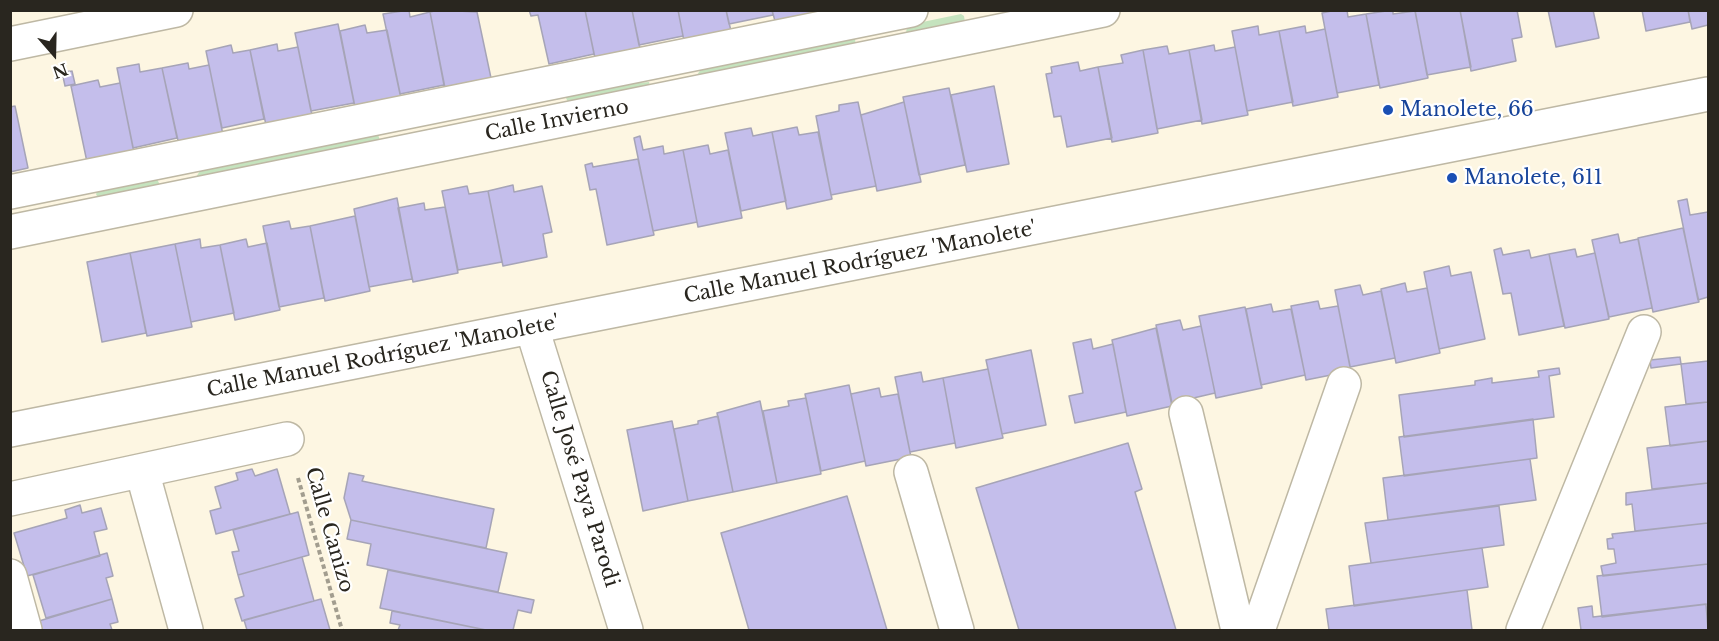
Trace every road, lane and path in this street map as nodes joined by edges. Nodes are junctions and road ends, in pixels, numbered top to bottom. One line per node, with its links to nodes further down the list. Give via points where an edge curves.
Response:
1 (176, 10): 4 (street)
2 (911, 10): 6 (street, Calle Invierno)
3 (1103, 10): 7 (street, Calle Invierno)
4 (10, 44)
5 (1708, 94): 8 (street, Calle Manuel Rodríguez 'Manolete')
6 (10, 192)
7 (10, 232)
8 (532, 328): 12 (street, Calle Manuel Rodríguez 'Manolete'); 21 (street, Calle José Paya Parodi)
9 (1644, 332): 25 (street)
10 (1344, 384): 24 (street)
11 (1186, 413): 23 (street)
12 (10, 430)
13 (287, 439): 14 (street); 20 (path, Calle Canizo)
14 (142, 471): 16 (street); 19 (street)
15 (911, 472): 22 (street)
16 (10, 499)
17 (10, 576): 18 (street)
18 (25, 630)
19 (186, 630)
20 (342, 630)
21 (626, 630)
22 (957, 630)
23 (1238, 630)
24 (1258, 630)
25 (1523, 630)

